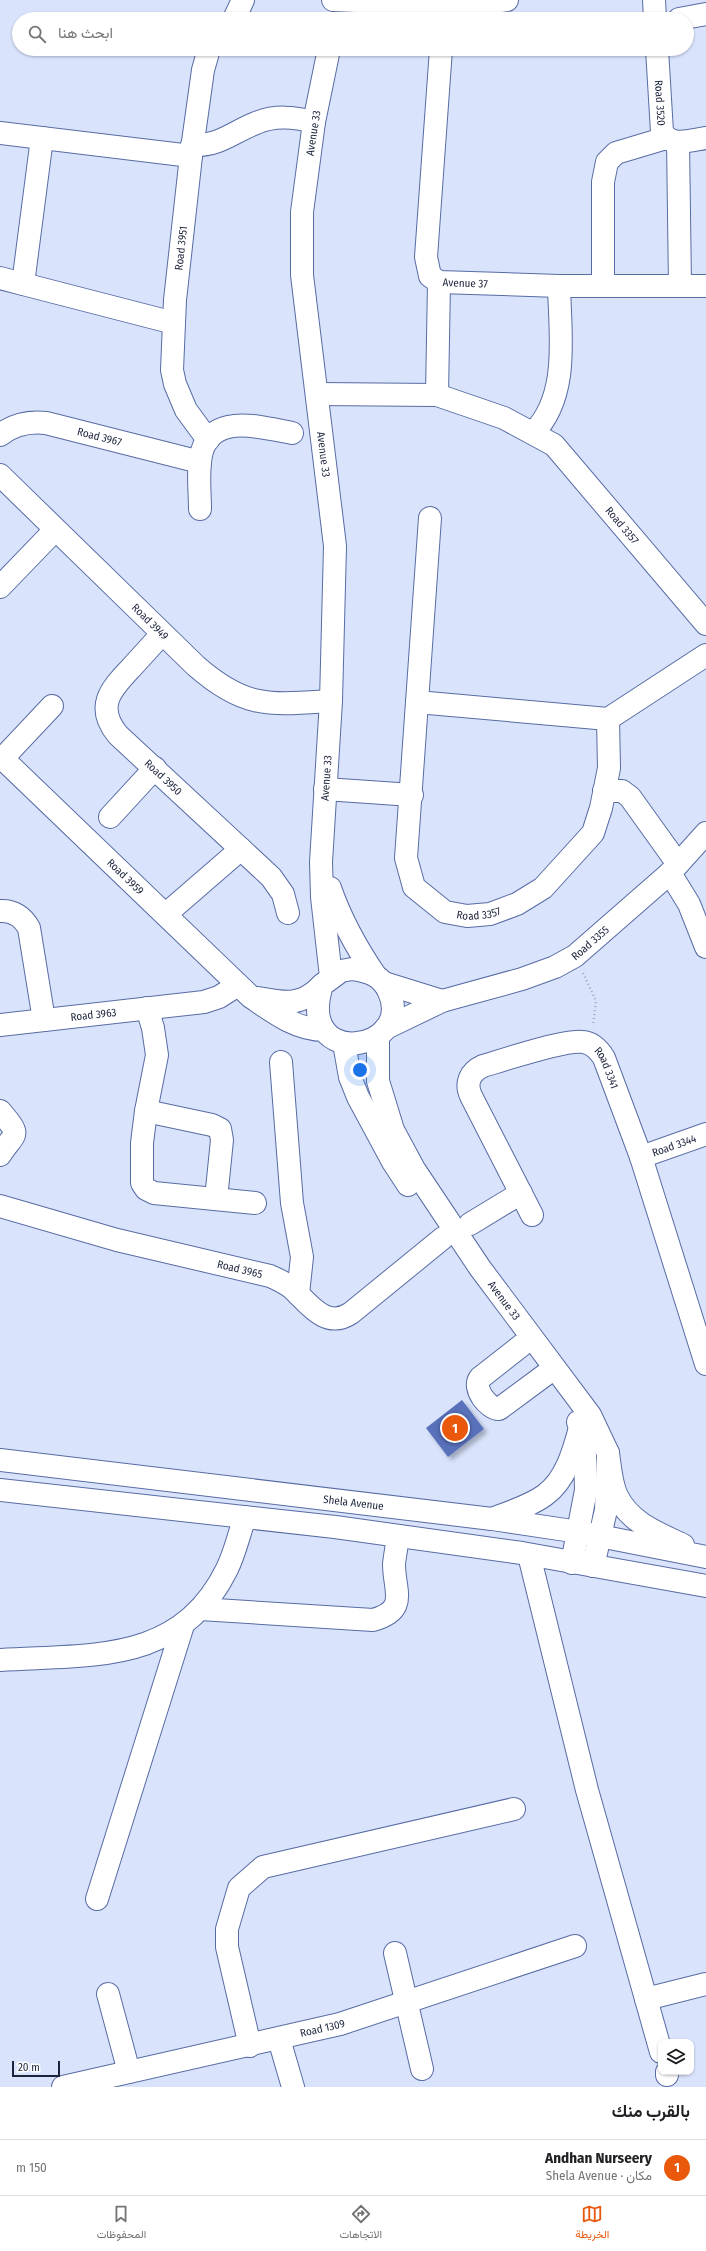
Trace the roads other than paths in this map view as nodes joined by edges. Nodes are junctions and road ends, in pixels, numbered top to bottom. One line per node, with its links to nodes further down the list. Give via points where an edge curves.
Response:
1 (243, 0): 5 (street)
2 (507, 0): 6 (street)
3 (654, 0): 7 (street)
4 (337, 5): 6 (street)
5 (237, 12)
6 (444, 12)
7 (655, 12)
8 (706, 14): 9 (street)
9 (694, 16)
10 (207, 56): 19 (street, Road 3951)
11 (328, 56): 14 (street, Avenue 33)
12 (441, 56): 21 (street, Avenue 37, via 426,257 430,276)
13 (657, 56): 18 (street, Road 3520, via 661,125)
14 (314, 122): 19 (street, via 292,118 271,119 250,126 218,143); 28 (street, Avenue 33, via 302,212 302,275)
15 (0, 133): 16 (street)
16 (42, 138): 19 (street); 22 (street)
17 (706, 138): 18 (street)
18 (672, 140): 24 (street, via 616,154 607,162 603,182); 25 (street, Road 3520)
19 (192, 150): 27 (street, Road 3951)
20 (0, 278): 22 (street)
21 (439, 282): 23 (street, Avenue 37); 29 (street)
22 (23, 284): 27 (street)
23 (559, 286): 24 (street, Avenue 37); 31 (street, via 560,342 556,392 541,424)
24 (603, 286): 25 (street, Avenue 37)
25 (680, 286): 26 (street, Avenue 37)
26 (706, 286)
27 (174, 323): 33 (street, Road 3951, via 172,370 175,384 186,410)
28 (317, 394): 29 (street, Road 3357); 43 (street, Avenue 33, via 335,546)
29 (437, 395): 31 (street, Road 3357, via 504,418)
30 (292, 433): 33 (street, via 239,424 228,426)
31 (532, 433): 40 (street, Road 3357, via 554,445)
32 (0, 435): 34 (street, Road 3967, via 27,422 46,423)
33 (208, 440): 34 (street, via 202,450)
34 (200, 462): 36 (street)
35 (0, 475): 38 (street, Road 3949)
36 (200, 509)
37 (430, 518): 44 (street, Road 3357)
38 (55, 530): 39 (street); 41 (street, Road 3949)
39 (0, 587)
40 (706, 624)
41 (162, 634): 43 (street, Road 3949, via 208,677 246,698 267,704); 48 (street, Road 3950, via 112,688 106,708 112,727)
42 (706, 655): 46 (street)
43 (331, 701): 49 (street, Avenue 33)
44 (417, 702): 46 (street); 51 (street, Road 3357)
45 (52, 706): 47 (street)
46 (608, 719): 50 (street, Road 3357, via 608,768)
47 (1, 757): 59 (street, Road 3959)
48 (155, 768): 52 (street); 54 (street, Road 3950)
49 (325, 789): 51 (street); 55 (street, Avenue 33)
50 (604, 791): 51 (street, Road 3357, via 593,833 543,888 518,904 490,914 467,916 445,912 414,887 406,858); 56 (street, via 622,791 630,797)
51 (412, 795)
52 (110, 817)
53 (706, 833): 56 (street, Road 3355)
54 (241, 849): 58 (street, Road 3950, via 277,885 283,894); 59 (street)
55 (321, 862): 62 (street, Avenue 33, via 340,916 356,948); 63 (street, Avenue 33)
56 (674, 868): 60 (street); 65 (street, Road 3355, via 575,956 522,979)
57 (0, 911): 68 (street, via 19,916 29,928)
58 (288, 913)
59 (166, 914): 61 (street, Road 3959)
60 (704, 936)
61 (222, 969): 64 (street, Road 3959); 66 (street, Road 3963, via 204,992)
62 (379, 979): 63 (street, via 364,970 352,969 341,971); 65 (street); 71 (street, via 390,994 392,1005 391,1017)
63 (326, 981): 64 (street, via 309,996 293,1003); 70 (street, via 317,1008)
64 (244, 991): 66 (street, Road 3963); 70 (street, Road 3959, via 297,1026)
65 (442, 1001): 71 (street, Road 3355)
66 (188, 1003): 67 (street, Road 3963)
67 (147, 1008): 68 (street, Road 3963); 75 (street, via 157,1056)
68 (44, 1020): 69 (street, Road 3963)
69 (0, 1025)
70 (324, 1030): 72 (street)
71 (382, 1032): 72 (street, via 367,1042 356,1045); 91 (street, Avenue 33, via 378,1081 393,1130 414,1169 480,1268 590,1415)
72 (344, 1043): 85 (street, Avenue 33, via 350,1077 358,1098 393,1162)
73 (281, 1062): 86 (street, via 292,1203 302,1257)
74 (0, 1111): 77 (street, via 15,1132 13,1140)
75 (146, 1112): 80 (street, via 212,1125 220,1130 222,1140); 80 (street, via 142,1143 142,1183 146,1189 154,1193)
76 (706, 1134): 78 (street, Road 3344)
77 (0, 1155)
78 (641, 1157): 79 (street, Road 3341, via 604,1058 596,1047 571,1042 483,1066 477,1068 469,1078 469,1090); 88 (street, Road 3341)
79 (521, 1193): 83 (street, Road 3341); 84 (street)
80 (216, 1199): 81 (street)
81 (255, 1203)
82 (0, 1206): 86 (street, Road 3965, via 117,1240 270,1276)
83 (532, 1215)
84 (470, 1224)
85 (443, 1238): 86 (street, Road 3965, via 345,1317 324,1317); 87 (street, Avenue 33)
86 (298, 1294)
87 (522, 1345): 89 (street, Avenue 33); 89 (street, via 480,1378 478,1390 491,1407 499,1409)
88 (706, 1364)
89 (545, 1375): 90 (street, Avenue 33, via 573,1413)
90 (580, 1428): 95 (street, via 568,1464 547,1494); 96 (street, Avenue 33, via 587,1472)
91 (608, 1453): 98 (street, Avenue 33, via 608,1481); 100 (street, via 616,1495 627,1512 641,1524)
92 (0, 1460): 95 (street, Shela Avenue)
93 (0, 1490): 94 (street)
94 (245, 1517): 97 (street); 104 (street, via 227,1568)
95 (492, 1519): 96 (street, Shela Avenue)
96 (579, 1532): 98 (street, Shela Avenue); 101 (street, Avenue 33)
97 (398, 1536): 99 (street); 104 (street, via 394,1564 399,1594 396,1605 388,1616 373,1620)
98 (601, 1536): 100 (street, Shela Avenue); 102 (street, Avenue 33)
99 (529, 1555): 101 (street); 113 (street, via 586,1790)
100 (706, 1557)
101 (572, 1563): 102 (street)
102 (593, 1566): 103 (street)
103 (706, 1586)
104 (200, 1609): 105 (street)
105 (183, 1625): 106 (street, via 152,1642 113,1653); 108 (street)
106 (0, 1660)
107 (514, 1809): 117 (street, via 263,1867 251,1876 239,1888 226,1929 226,1947)
108 (98, 1899)
109 (575, 1946): 114 (street, Road 1309)
110 (394, 1954): 114 (street)
111 (706, 1984): 113 (street)
112 (108, 1994): 119 (street)
113 (646, 1999): 116 (street)
114 (405, 2004): 115 (street, Road 1309); 118 (street)
115 (279, 2039): 117 (street, Road 1309); 121 (street)
116 (658, 2041)
117 (250, 2046): 119 (street, Road 1309)
118 (422, 2069)
119 (129, 2072): 120 (street, Road 1309)
120 (63, 2087)
121 (293, 2087)

